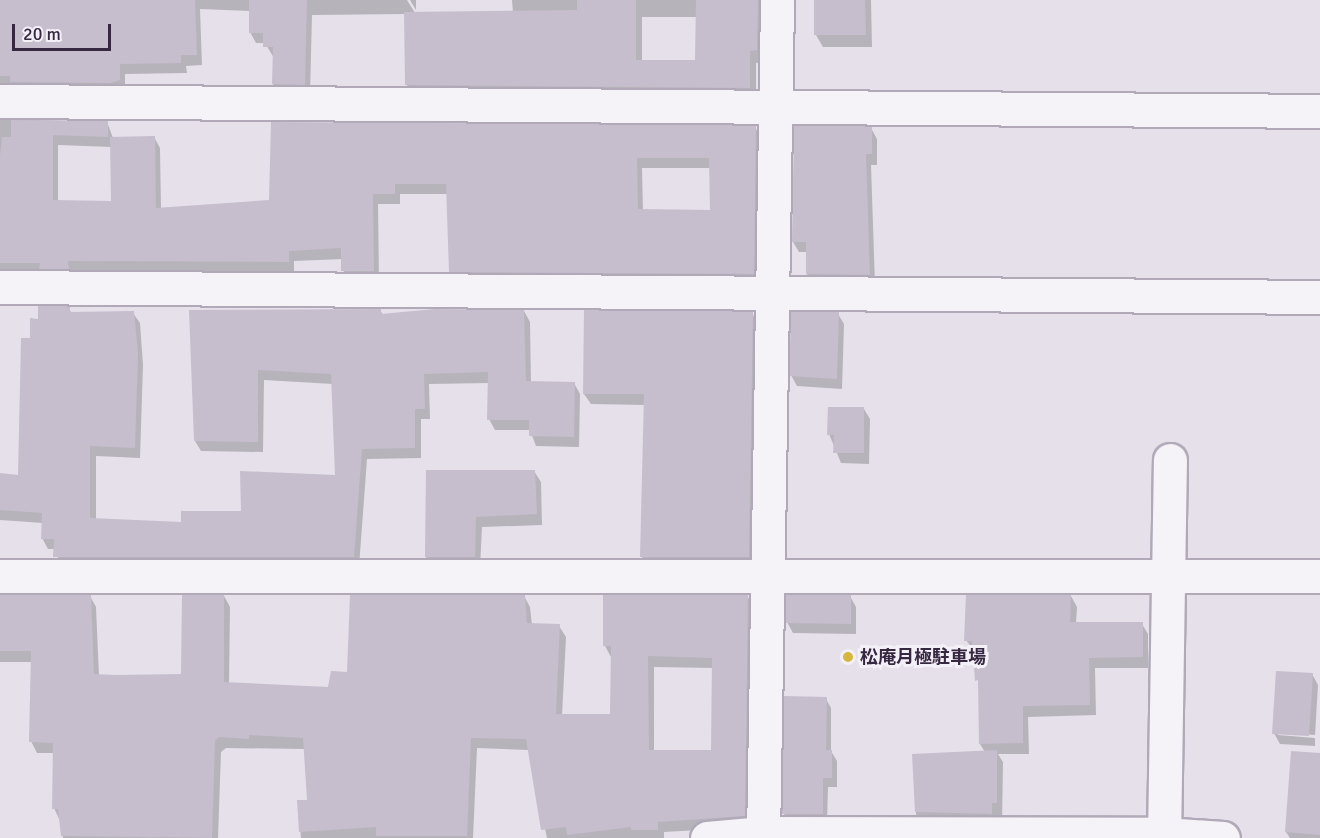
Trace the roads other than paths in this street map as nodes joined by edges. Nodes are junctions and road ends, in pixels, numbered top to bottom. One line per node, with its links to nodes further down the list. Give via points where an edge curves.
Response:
1 (777, 0): 3 (street)
2 (0, 101): 3 (street)
3 (774, 106): 4 (street); 6 (street)
4 (1320, 111)
5 (0, 287): 6 (street)
6 (773, 293): 7 (street); 10 (street)
7 (1320, 297)
8 (1170, 460): 11 (street)
9 (0, 576): 10 (street)
10 (768, 576): 11 (street); 13 (street)
11 (1171, 576): 12 (street); 14 (street)
12 (1320, 576)
13 (763, 835): 14 (street); 15 (street)
14 (1164, 836): 16 (street)
15 (707, 838)
16 (1223, 838)

